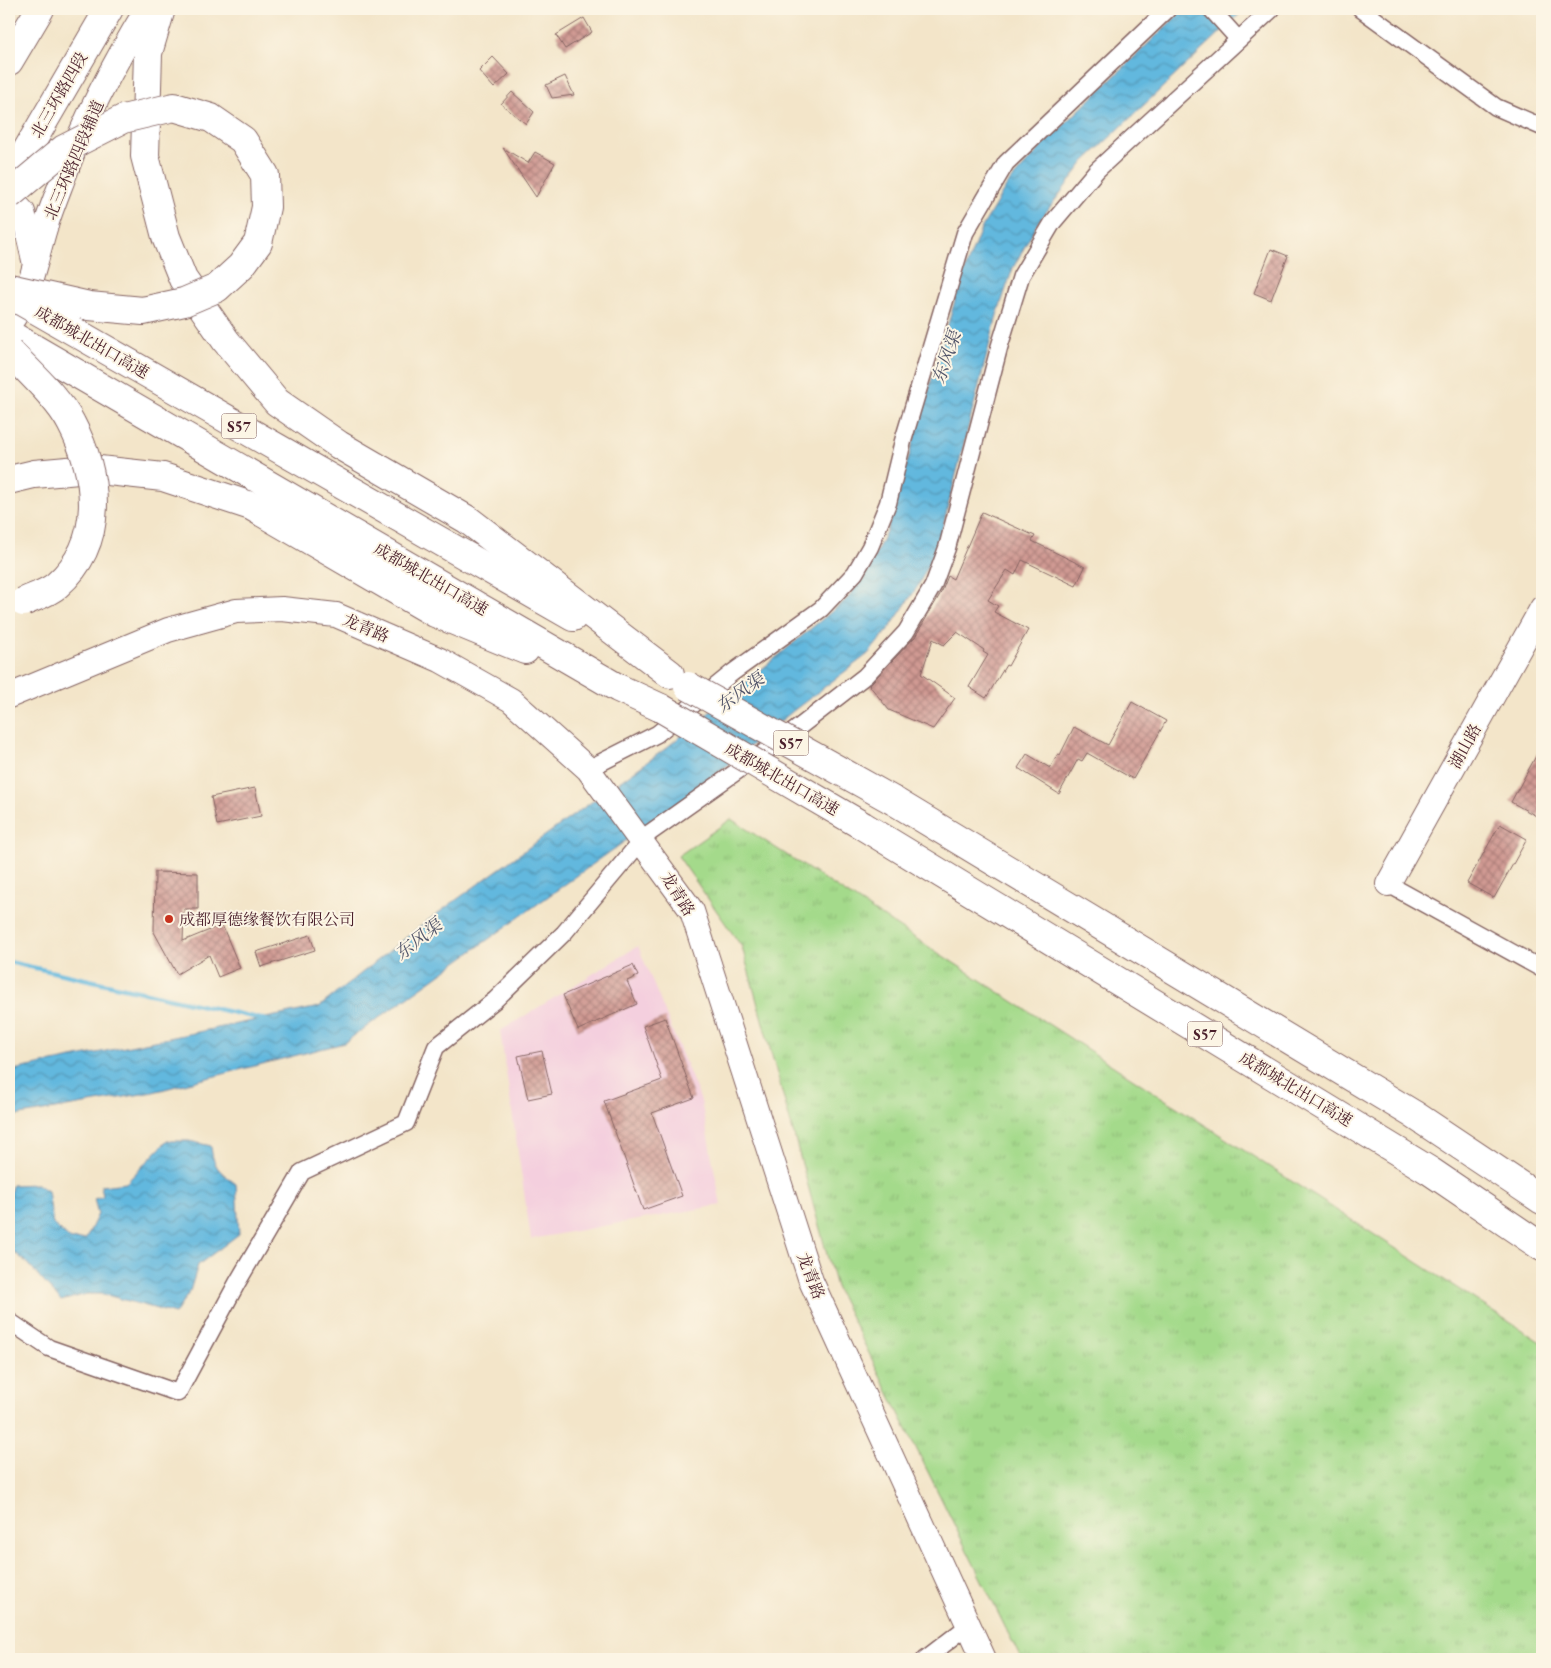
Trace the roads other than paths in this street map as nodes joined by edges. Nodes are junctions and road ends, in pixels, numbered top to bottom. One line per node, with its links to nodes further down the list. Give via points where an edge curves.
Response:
1 (40, 9): 10 (highway)
2 (109, 9): 12 (highway, 北三环路四段)
3 (147, 9): 14 (street, 北三环路四段辅道, via 121,52 68,165)
4 (161, 9): 22 (highway, via 148,53 145,156 166,237 183,279 226,341 277,402 339,445 468,520)
5 (1168, 9): 25 (street, via 1006,163 970,225 941,309 888,503 855,573 820,609 732,673 657,734)
6 (1211, 9): 9 (street)
7 (1272, 9): 9 (street)
8 (1362, 9): 11 (street, via 1496,107)
9 (1238, 39): 26 (street, via 1097,170 1053,222 1021,276 947,548 933,586 906,632 865,676)
10 (9, 61)
11 (1542, 127)
12 (9, 181)
13 (9, 196): 14 (street, via 23,212); 15 (highway, bridge, via 64,149 123,119 174,107 211,118 243,140 265,175 266,207 258,244 241,266 217,288 184,302 143,311 89,306)
14 (35, 267): 16 (street, 北三环路四段辅道)
15 (9, 288)
16 (10, 317): 22 (highway, 成都城北出口高速 / S57, bridge, via 468,557); 23 (highway, 成都城北出口高速 / S57, via 452,591)
17 (9, 351): 19 (highway, bridge, via 71,422 86,458 95,494 91,529 77,564 56,586 23,602)
18 (9, 480): 23 (highway, via 34,474 90,469 163,477 251,506 435,613)
19 (9, 604)
20 (1542, 608): 27 (street, 湖山路)
21 (1542, 642): 27 (street, 湖山路)
22 (679, 680): 29 (highway, 成都城北出口高速 / S57, bridge, via 894,801 1413,1114)
23 (618, 688): 30 (highway, 成都城北出口高速 / S57, bridge, via 661,708 863,826 1421,1166)
24 (9, 696): 25 (street, 龙青路, via 168,630 236,611 282,609 336,616 440,660 510,700)
25 (589, 769): 26 (street, 龙青路)
26 (641, 839): 31 (street, via 564,933 495,1000 436,1047 406,1123 302,1172 178,1393 49,1348); 32 (street, 龙青路, via 692,911 811,1281)
27 (1395, 888): 28 (street)
28 (1542, 970)
29 (1542, 1200)
30 (1542, 1247)
31 (9, 1322)
32 (968, 1626): 33 (street); 34 (street, 龙青路)
33 (925, 1659)
34 (984, 1659)

